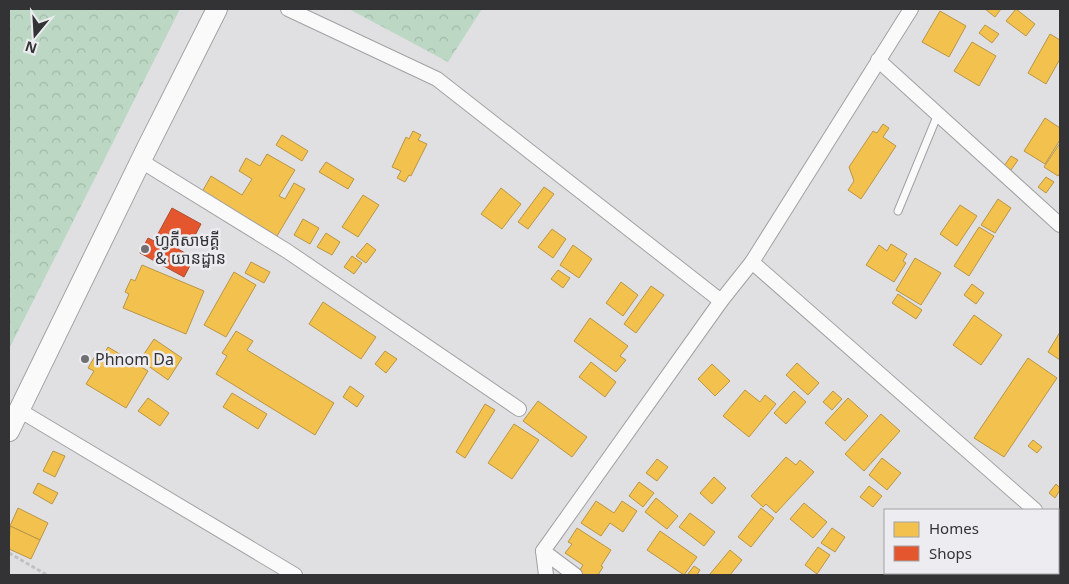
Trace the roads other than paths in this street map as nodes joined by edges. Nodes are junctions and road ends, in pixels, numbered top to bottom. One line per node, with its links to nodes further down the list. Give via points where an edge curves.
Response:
1 (217, 9): 6 (main road)
2 (288, 9): 10 (street, via 438,80)
3 (911, 9): 4 (street)
4 (878, 60): 5 (street); 9 (street)
5 (938, 114): 7 (lane); 8 (street)
6 (141, 161): 11 (street, via 287,250); 12 (main road)
7 (898, 211)
8 (1060, 225)
9 (752, 262): 10 (street); 14 (street)
10 (722, 301): 15 (street)
11 (519, 409)
12 (19, 410): 13 (main road); 16 (street)
13 (9, 432)
14 (1034, 509)
15 (543, 551): 17 (street); 18 (street)
16 (296, 575)
17 (546, 575)
18 (575, 575)

